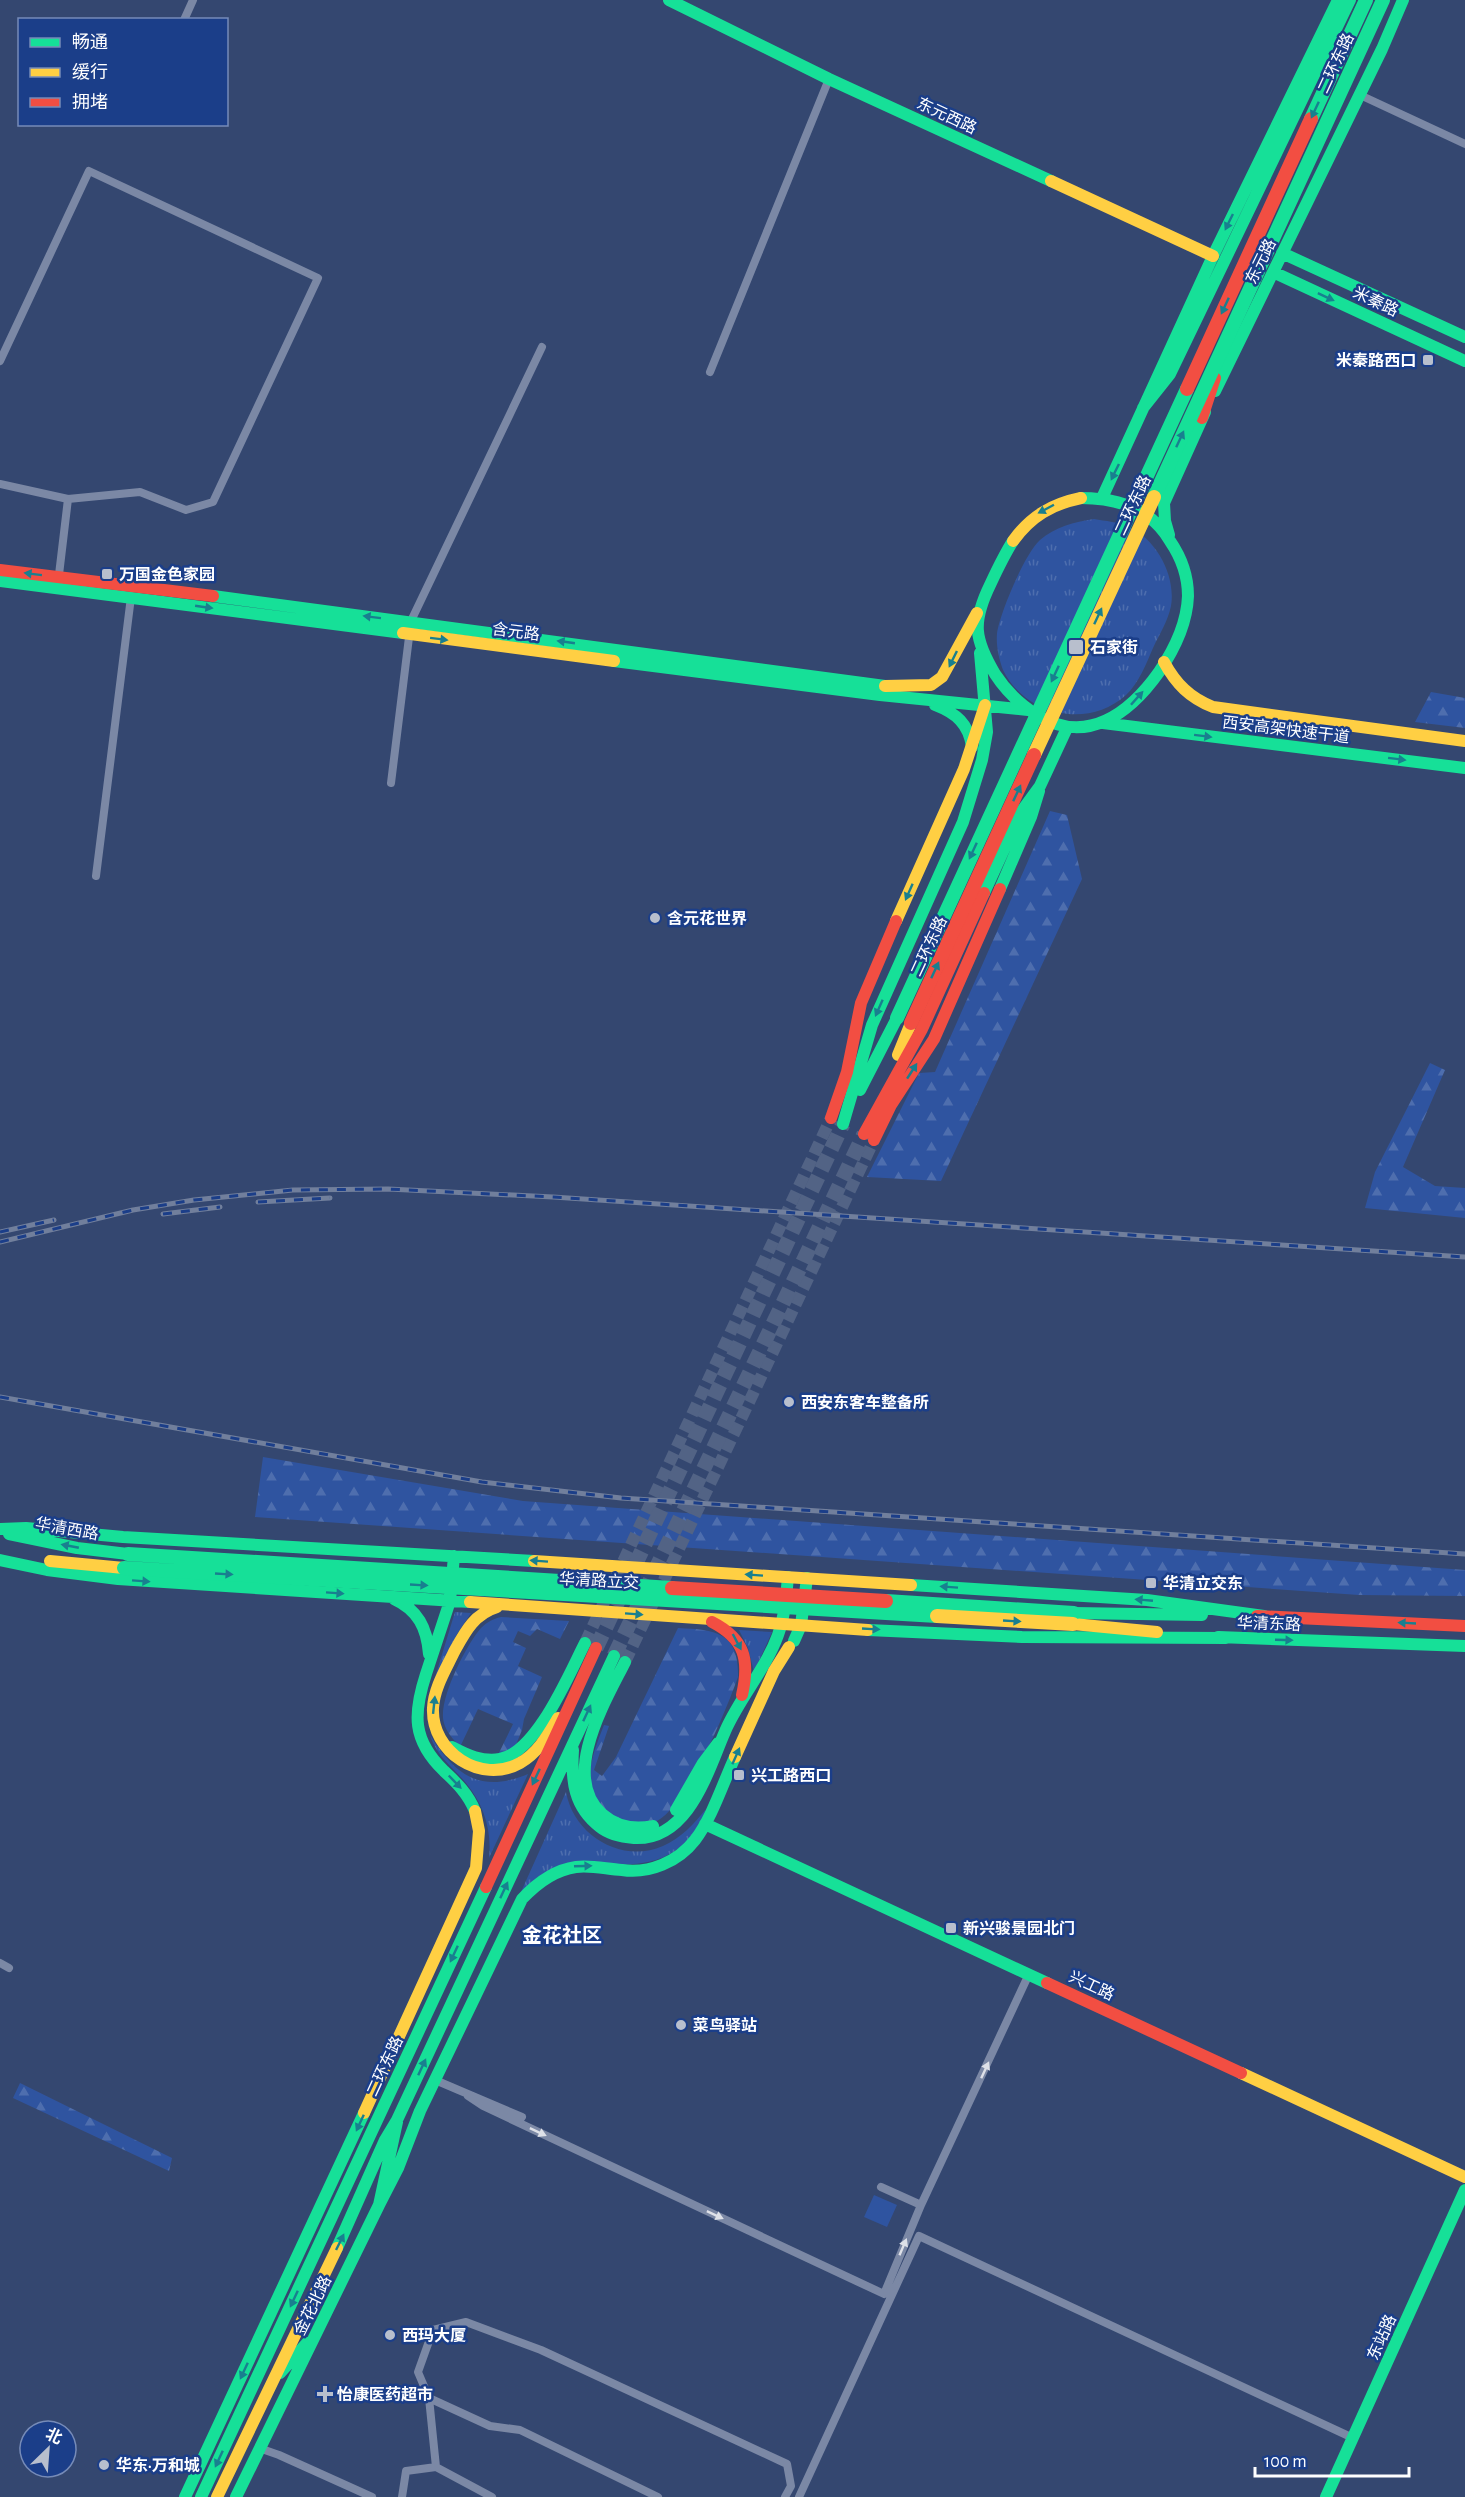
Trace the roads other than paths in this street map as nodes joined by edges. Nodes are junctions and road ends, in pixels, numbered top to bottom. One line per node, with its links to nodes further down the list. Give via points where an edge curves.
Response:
1 (194, 0): 9 (street)
2 (669, 0): 10 (main road, 东元西路)
3 (1338, 0): 14 (main road, one-way to 14)
4 (1350, 0): 21 (main road, via 1170,374)
5 (1366, 0): 48 (main road, 二环东路, one-way to 48, bridge, via 897,1017)
6 (1383, 0): 47 (main road, 二环东路, one-way to 6, bridge, via 910,1023)
7 (1392, 0): 22 (main road, via 1210,389)
8 (1403, 0): 11 (main road, 东元路)
9 (185, 18)
10 (829, 79): 14 (main road, 东元西路); 20 (street)
11 (1360, 95): 12 (street); 13 (main road, 东元路)
12 (1465, 144)
13 (1282, 253): 15 (main road, 东元路); 16 (main road, 米秦路)
14 (1213, 256): 21 (main road)
15 (1273, 272): 18 (main road, 米秦路, one-way to 18); 22 (main road, 东元路)
16 (1465, 337)
17 (542, 347): 32 (street)
18 (1465, 361)
19 (0, 362): 25 (street, via 89,171 318,278 213,502 186,510 140,492)
20 (710, 372)
21 (1143, 408): 24 (main road, one-way to 24)
22 (1202, 418): 26 (main road, 东元路, via 1164,503)
23 (0, 484): 25 (street)
24 (1102, 498): 26 (main road, via 1138,508); 31 (main road, 含元路, one-way to 31, via 1064,501 1029,520 1007,550)
25 (68, 499): 29 (street)
26 (1171, 539): 34 (main road, via 1188,597 1184,623)
27 (0, 570): 29 (main road, 含元路, one-way to 27)
28 (0, 581): 29 (main road, 含元路)
29 (58, 583): 30 (main road, 含元路); 32 (main road, 含元路, one-way to 29)
30 (131, 597): 32 (main road, 含元路, one-way to 32); 46 (street)
31 (980, 607): 32 (main road, 含元路, one-way to 32, via 947,671 937,681 922,687 894,687); 33 (main road)
32 (409, 628): 35 (main road, 含元路, one-way to 35); 43 (street)
33 (979, 636): 36 (main road); 37 (main road, via 1002,684)
34 (1164, 662): 38 (main road, one-way to 34, via 1136,700); 40 (main road, 西安高架快速干道, via 1183,691 1213,706)
35 (920, 700): 36 (main road, 含元路); 41 (main road, via 960,718 970,731)
36 (985, 704): 37 (main road, 含元路); 41 (main road); 45 (main road, via 987,732)
37 (1028, 710): 39 (main road)
38 (1103, 723): 39 (main road); 42 (main road, 西安高架快速干道, one-way to 42)
39 (1067, 728): 44 (main road)
40 (1465, 741)
41 (972, 742): 45 (main road); 48 (main road, one-way to 48, via 964,769 868,982)
42 (1465, 768)
43 (391, 783)
44 (1040, 786): 47 (main road, via 1021,812 922,1029); 47 (main road, one-way to 44, via 869,1137 934,1039 1031,817)
45 (974, 791): 48 (main road, one-way to 48, via 872,1025)
46 (96, 876)
47 (878, 1106)
48 (837, 1121)
49 (0, 1531): 50 (main road, 华清西路, one-way to 49); 51 (main road, via 26,1528 123,1538)
50 (128, 1554): 65 (main road, 华清路立交, bridge)
51 (453, 1557): 53 (main road, one-way to 51); 59 (main road)
52 (0, 1558): 54 (main road, 华清西路); 58 (main road, one-way to 58, via 24,1566 121,1579)
53 (590, 1565): 55 (main road); 61 (main road, via 601,1576 598,1604)
54 (124, 1568): 65 (main road, 华清路立交, one-way to 65, bridge)
55 (676, 1570): 56 (main road, one-way to 55); 62 (main road, via 662,1581 659,1609)
56 (788, 1577): 57 (main road); 66 (main road)
57 (807, 1578): 63 (main road, one-way to 57, via 1147,1600); 67 (main road)
58 (380, 1596): 59 (main road); 74 (main road, via 404,1604 421,1619 428,1638)
59 (450, 1601): 60 (main road); 74 (main road)
60 (510, 1605): 61 (main road); 78 (main road, one-way to 60, via 434,1702 461,1638 479,1614)
61 (585, 1611): 62 (main road, one-way to 62)
62 (670, 1616): 64 (main road)
63 (1264, 1616): 65 (main road, 华清东路); 68 (main road, 华清东路, one-way to 63)
64 (689, 1617): 66 (main road); 76 (main road, one-way to 76, via 715,1623 736,1638 745,1665)
65 (1073, 1618): 70 (main road, 华清东路)
66 (782, 1623): 67 (main road); 71 (main road)
67 (801, 1625): 69 (main road); 72 (main road)
68 (1465, 1626)
69 (834, 1627): 70 (main road, one-way to 70, via 1120,1640); 72 (main road, via 811,1629)
70 (1226, 1638): 73 (main road, 华清东路, one-way to 73)
71 (774, 1641): 72 (main road, via 780,1634 786,1634); 76 (main road, via 758,1676)
72 (791, 1644): 80 (main road, one-way to 72, via 774,1671)
73 (1465, 1646)
74 (426, 1674): 92 (main road, one-way to 92, via 419,1703 420,1734 432,1759 460,1786 474,1807 480,1824 480,1850 467,1889)
75 (578, 1686): 78 (main road, via 540,1746 504,1770 483,1771 465,1765); 78 (main road, 二环东路, via 590,1646 536,1733 516,1753 502,1759 481,1760 452,1747); 86 (main road, 二环东路, one-way to 86)
76 (741, 1698): 77 (main road)
77 (727, 1728): 79 (main road, via 709,1776 686,1811 661,1832 633,1838 604,1831 584,1813 570,1778); 79 (main road, one-way to 77, via 620,1659 593,1733 583,1783 605,1818 645,1828 667,1819 679,1807)
78 (439, 1734)
79 (578, 1734): 88 (main road, one-way to 79)
80 (705, 1824): 83 (main road, 兴工路); 84 (main road, one-way to 80, via 529,1891 568,1867 596,1866 633,1872 663,1864 689,1849)
81 (0, 1963): 82 (street)
82 (9, 1968)
83 (1029, 1974): 89 (main road, 兴工路); 94 (street, one-way to 83)
84 (435, 2080): 85 (street); 93 (main road)
85 (468, 2096): 87 (street); 94 (street, one-way to 94, via 884,2294)
86 (381, 2113): 92 (main road); 102 (main road, 二环东路, one-way to 102)
87 (522, 2117)
88 (397, 2120): 93 (main road, 金花北路); 96 (main road, one-way to 88)
89 (1465, 2177)
90 (881, 2187): 94 (street)
91 (1465, 2190): 98 (main road, 东站路)
92 (323, 2204): 101 (main road, 金花北路, one-way to 101)
93 (378, 2205): 95 (main road, 金花北路)
94 (921, 2205)
95 (317, 2331): 96 (main road); 99 (main road, 金花北路)
96 (273, 2381): 103 (main road)
97 (429, 2398): 100 (street); 108 (street, via 490,2426 520,2430); 109 (street, via 418,2372 434,2330 466,2322 541,2350 787,2464 791,2486)
98 (1353, 2438): 110 (street, via 919,2236); 111 (main road, 东站路)
99 (258, 2448): 104 (main road, 金花北路); 105 (street)
100 (436, 2467): 106 (street, via 406,2471); 107 (street)
101 (185, 2497)
102 (201, 2497)
103 (217, 2497)
104 (236, 2497)
105 (372, 2497)
106 (402, 2497)
107 (492, 2497)
108 (658, 2497)
109 (785, 2497)
110 (799, 2497)
111 (1326, 2497)

